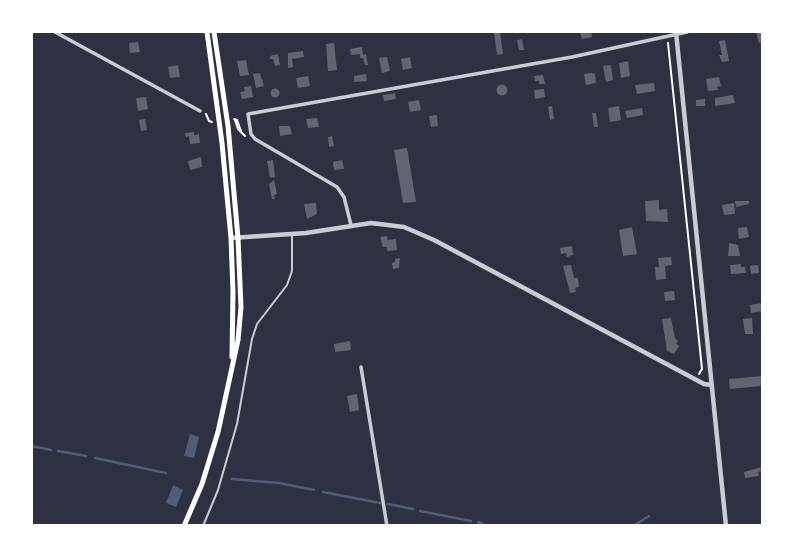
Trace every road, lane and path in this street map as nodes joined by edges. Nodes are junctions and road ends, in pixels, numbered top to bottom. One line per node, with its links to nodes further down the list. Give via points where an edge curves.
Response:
1 (55, 32): 7 (street)
2 (207, 32): 13 (main road)
3 (214, 32): 14 (main road)
4 (687, 32): 5 (street)
5 (676, 33): 6 (street); 18 (street)
6 (668, 35): 10 (street, via 572,57 248,114); 17 (path, via 702,369)
7 (198, 110): 9 (path, via 205,110 209,120)
8 (230, 120): 10 (path, via 235,120 246,136)
9 (216, 121)
10 (253, 135): 11 (street, via 264,146 337,187)
11 (351, 225): 12 (street); 18 (street, via 382,223 415,231)
12 (292, 234): 14 (street); 20 (lane, via 292,271 257,324 237,424)
13 (231, 238): 14 (street); 16 (main road)
14 (238, 238): 16 (main road, via 241,307)
15 (361, 368): 21 (street)
16 (231, 370): 19 (main road, via 216,439)
17 (697, 377)
18 (712, 385): 22 (street)
19 (184, 526)
20 (203, 526)
21 (387, 526)
22 (726, 526)

